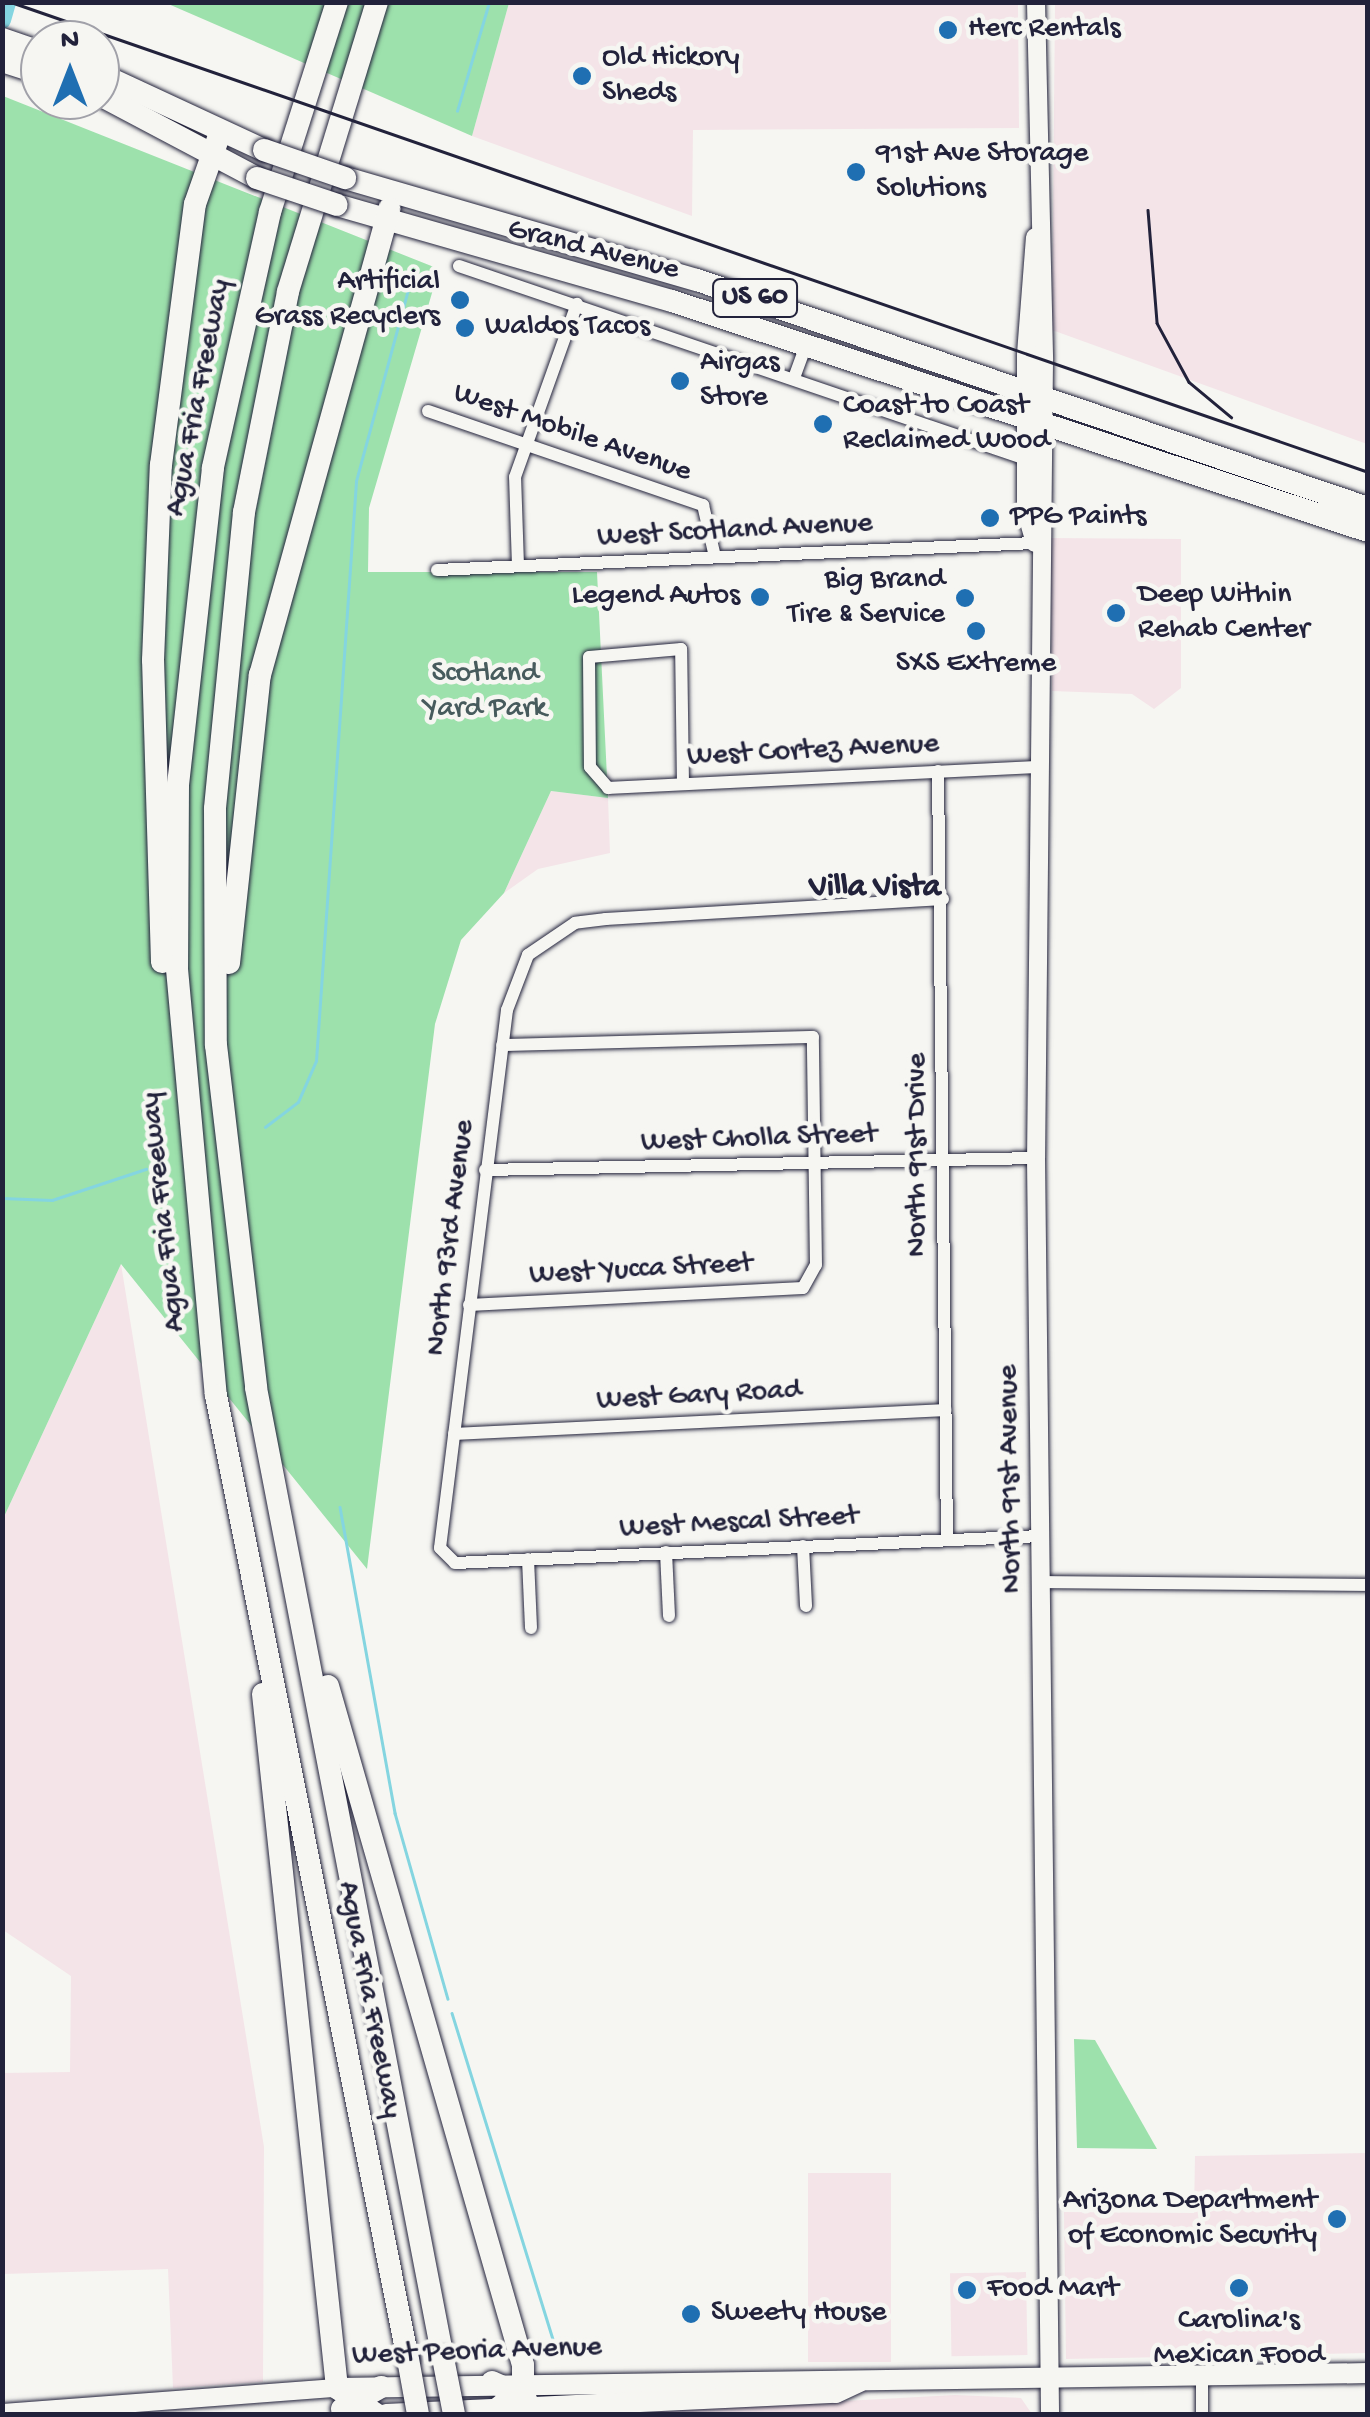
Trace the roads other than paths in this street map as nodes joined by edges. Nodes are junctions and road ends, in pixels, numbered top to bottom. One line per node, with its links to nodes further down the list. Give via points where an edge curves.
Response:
1 (337, 2): 31 (highway, Agua Fria Freeway, via 270,212 213,468 178,785)
2 (377, 2): 30 (highway, Agua Fria Freeway, via 288,292 244,512 215,809)
3 (1036, 2): 14 (main road, North 91st Avenue)
4 (120, 84): 6 (highway, Grand Avenue / US 60)
5 (120, 106): 7 (highway, Grand Avenue / US 60)
6 (220, 133): 7 (highway); 8 (highway, Grand Avenue / US 60, bridge)
7 (208, 157): 9 (highway, Grand Avenue / US 60, bridge); 31 (highway, via 172,354 154,594 160,934 165,1002)
8 (394, 194): 9 (highway); 14 (highway, Grand Avenue / US 60, via 697,280)
9 (386, 222): 12 (highway, Grand Avenue / US 60); 30 (highway, via 260,676)
10 (459, 266): 11 (street)
11 (576, 304): 13 (street); 17 (street)
12 (805, 348): 13 (street); 16 (highway, Grand Avenue / US 60)
13 (794, 378): 18 (street)
14 (1034, 395): 16 (main road, North 91st Avenue); 19 (highway, Grand Avenue / US 60)
15 (428, 411): 17 (street, West Mobile Avenue)
16 (1034, 426): 18 (main road, North 91st Avenue); 20 (highway, Grand Avenue / US 60); 21 (main road, North 91st Avenue)
17 (526, 444): 22 (street, West Mobile Avenue, via 704,505); 23 (street, via 516,477)
18 (1026, 458): 21 (main road, North 91st Avenue)
19 (1368, 508)
20 (1368, 531)
21 (1035, 543): 22 (street, West Scotland Avenue); 25 (main road, North 91st Avenue)
22 (715, 557): 23 (street, West Scotland Avenue)
23 (518, 566): 24 (street, West Scotland Avenue)
24 (437, 570)
25 (1035, 767): 26 (street, West Cortez Avenue); 32 (main road, North 91st Avenue)
26 (938, 771): 27 (street, West Cortez Avenue); 28 (street, North 91st Drive)
27 (684, 784): 27 (street, West Cortez Avenue, via 681,650 589,656 595,782)
28 (943, 899): 29 (street, North 93rd Avenue, via 606,919 548,936 511,990); 34 (street, North 91st Drive)
29 (502, 1044): 33 (street, via 812,1037); 35 (street, North 93rd Avenue)
30 (216, 1045): 37 (highway, Agua Fria Freeway)
31 (181, 1047): 38 (highway, Agua Fria Freeway)
32 (1036, 1158): 34 (street, West Cholla Street); 41 (main road, North 91st Avenue)
33 (815, 1160): 34 (street, West Cholla Street); 35 (street, West Cholla Street); 36 (street, West Yucca Street, via 813,1281)
34 (943, 1160): 39 (street, North 91st Drive)
35 (485, 1170): 36 (street, North 93rd Avenue)
36 (468, 1305): 40 (street, North 93rd Avenue)
37 (256, 1388): 59 (highway, via 276,1428 338,1728); 68 (highway, Agua Fria Freeway, bridge)
38 (216, 1395): 60 (highway, via 278,1810); 67 (highway, Agua Fria Freeway, bridge)
39 (946, 1410): 40 (street, West Gary Road); 42 (street, North 91st Drive)
40 (454, 1434): 45 (street, North 93rd Avenue)
41 (1040, 1536): 42 (street, West Mescal Street); 47 (main road, North 91st Avenue)
42 (948, 1539): 43 (street, West Mescal Street)
43 (803, 1546): 44 (street, West Mescal Street); 49 (street)
44 (666, 1552): 46 (street, West Mescal Street); 50 (street)
45 (441, 1558): 46 (street, West Mescal Street)
46 (528, 1559): 51 (street)
47 (1041, 1582): 48 (street); 55 (main road, North 91st Avenue)
48 (1368, 1585)
49 (806, 1606)
50 (669, 1616)
51 (531, 1628)
52 (1368, 2372): 53 (main road, West Peoria Avenue)
53 (1202, 2374): 55 (main road, West Peoria Avenue); 70 (street)
54 (731, 2376): 57 (main road, West Peoria Avenue); 59 (main road, West Peoria Avenue); 61 (main road, via 721,2390)
55 (1050, 2377): 57 (main road, West Peoria Avenue); 69 (main road, North 91st Avenue)
56 (492, 2382): 58 (main road, West Peoria Avenue); 59 (highway)
57 (860, 2382): 61 (main road, West Peoria Avenue, via 836,2393)
58 (381, 2386): 60 (highway)
59 (527, 2399): 61 (main road, West Peoria Avenue); 62 (highway)
60 (341, 2401): 64 (main road, West Peoria Avenue, via 114,2400); 65 (highway)
61 (646, 2402)
62 (495, 2411): 66 (main road, West Peoria Avenue)
63 (2, 2412): 64 (main road, West Peoria Avenue)
64 (101, 2412)
65 (376, 2414)
66 (386, 2414)
67 (418, 2414)
68 (454, 2414)
69 (1050, 2414)
70 (1202, 2414)

